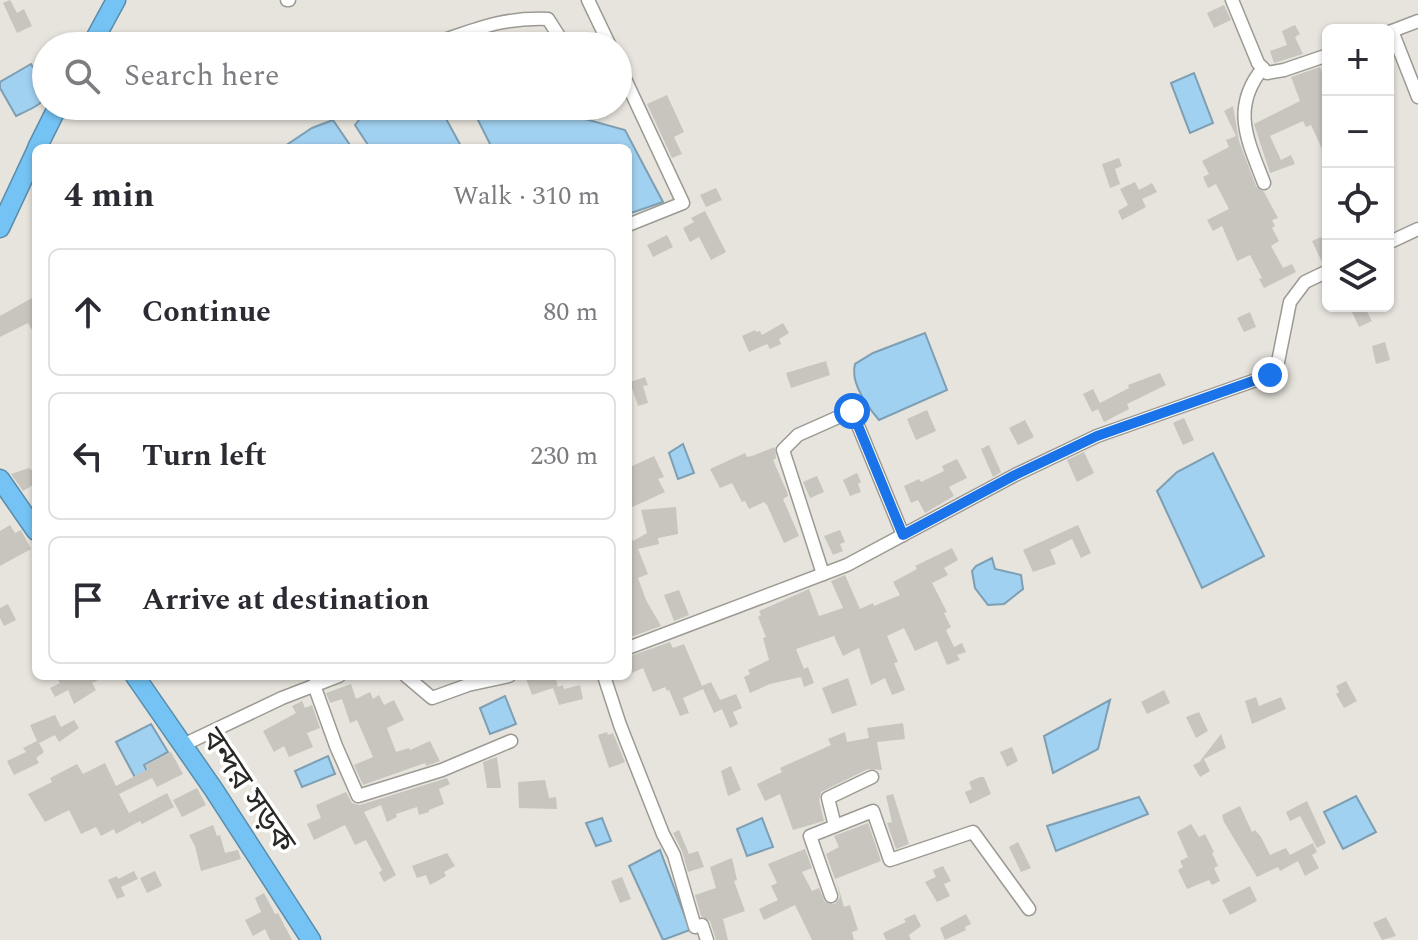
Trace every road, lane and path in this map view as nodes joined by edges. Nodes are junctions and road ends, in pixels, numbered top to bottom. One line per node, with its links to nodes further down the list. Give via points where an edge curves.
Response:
1 (116, 0): 6 (highway)
2 (588, 0): 9 (street)
3 (1232, 0): 12 (street)
4 (1418, 21): 5 (street)
5 (1394, 30)
6 (99, 32)
7 (465, 32): 8 (street, via 521,18 548,19)
8 (556, 32)
9 (603, 32)
10 (1394, 41): 14 (street)
11 (1322, 57): 12 (street, via 1284,70 1267,73)
12 (1263, 68): 18 (street, via 1253,79 1243,124)
13 (632, 94): 19 (street, via 683,203)
14 (1418, 97)
15 (51, 120): 16 (highway)
16 (40, 144)
17 (32, 161): 20 (highway)
18 (1264, 183)
19 (632, 223)
20 (0, 228)
21 (1418, 229): 22 (street)
22 (1394, 240)
23 (1322, 274): 26 (street, via 1305,282 1290,302 1277,367 1270,375 1097,436)
24 (0, 479): 25 (highway)
25 (32, 525)
26 (903, 535): 27 (street); 27 (street, via 852,411 798,435 783,450)
27 (823, 574): 28 (street)
28 (632, 646)
29 (138, 680): 36 (highway, বন্দর সড়ক)
30 (328, 680): 34 (street)
31 (411, 680): 32 (street, via 432,698)
32 (491, 680)
33 (605, 680): 42 (street, via 674,855 695,927 702,925)
34 (314, 685): 35 (street, via 355,794 361,797); 36 (street)
35 (511, 741)
36 (183, 745): 41 (highway, বন্দর সড়ক)
37 (872, 777): 38 (street, via 828,798)
38 (835, 826): 39 (street, via 810,836); 40 (street, via 873,811 890,860 973,832)
39 (831, 896)
40 (1029, 909)
41 (311, 940)
42 (707, 940)

